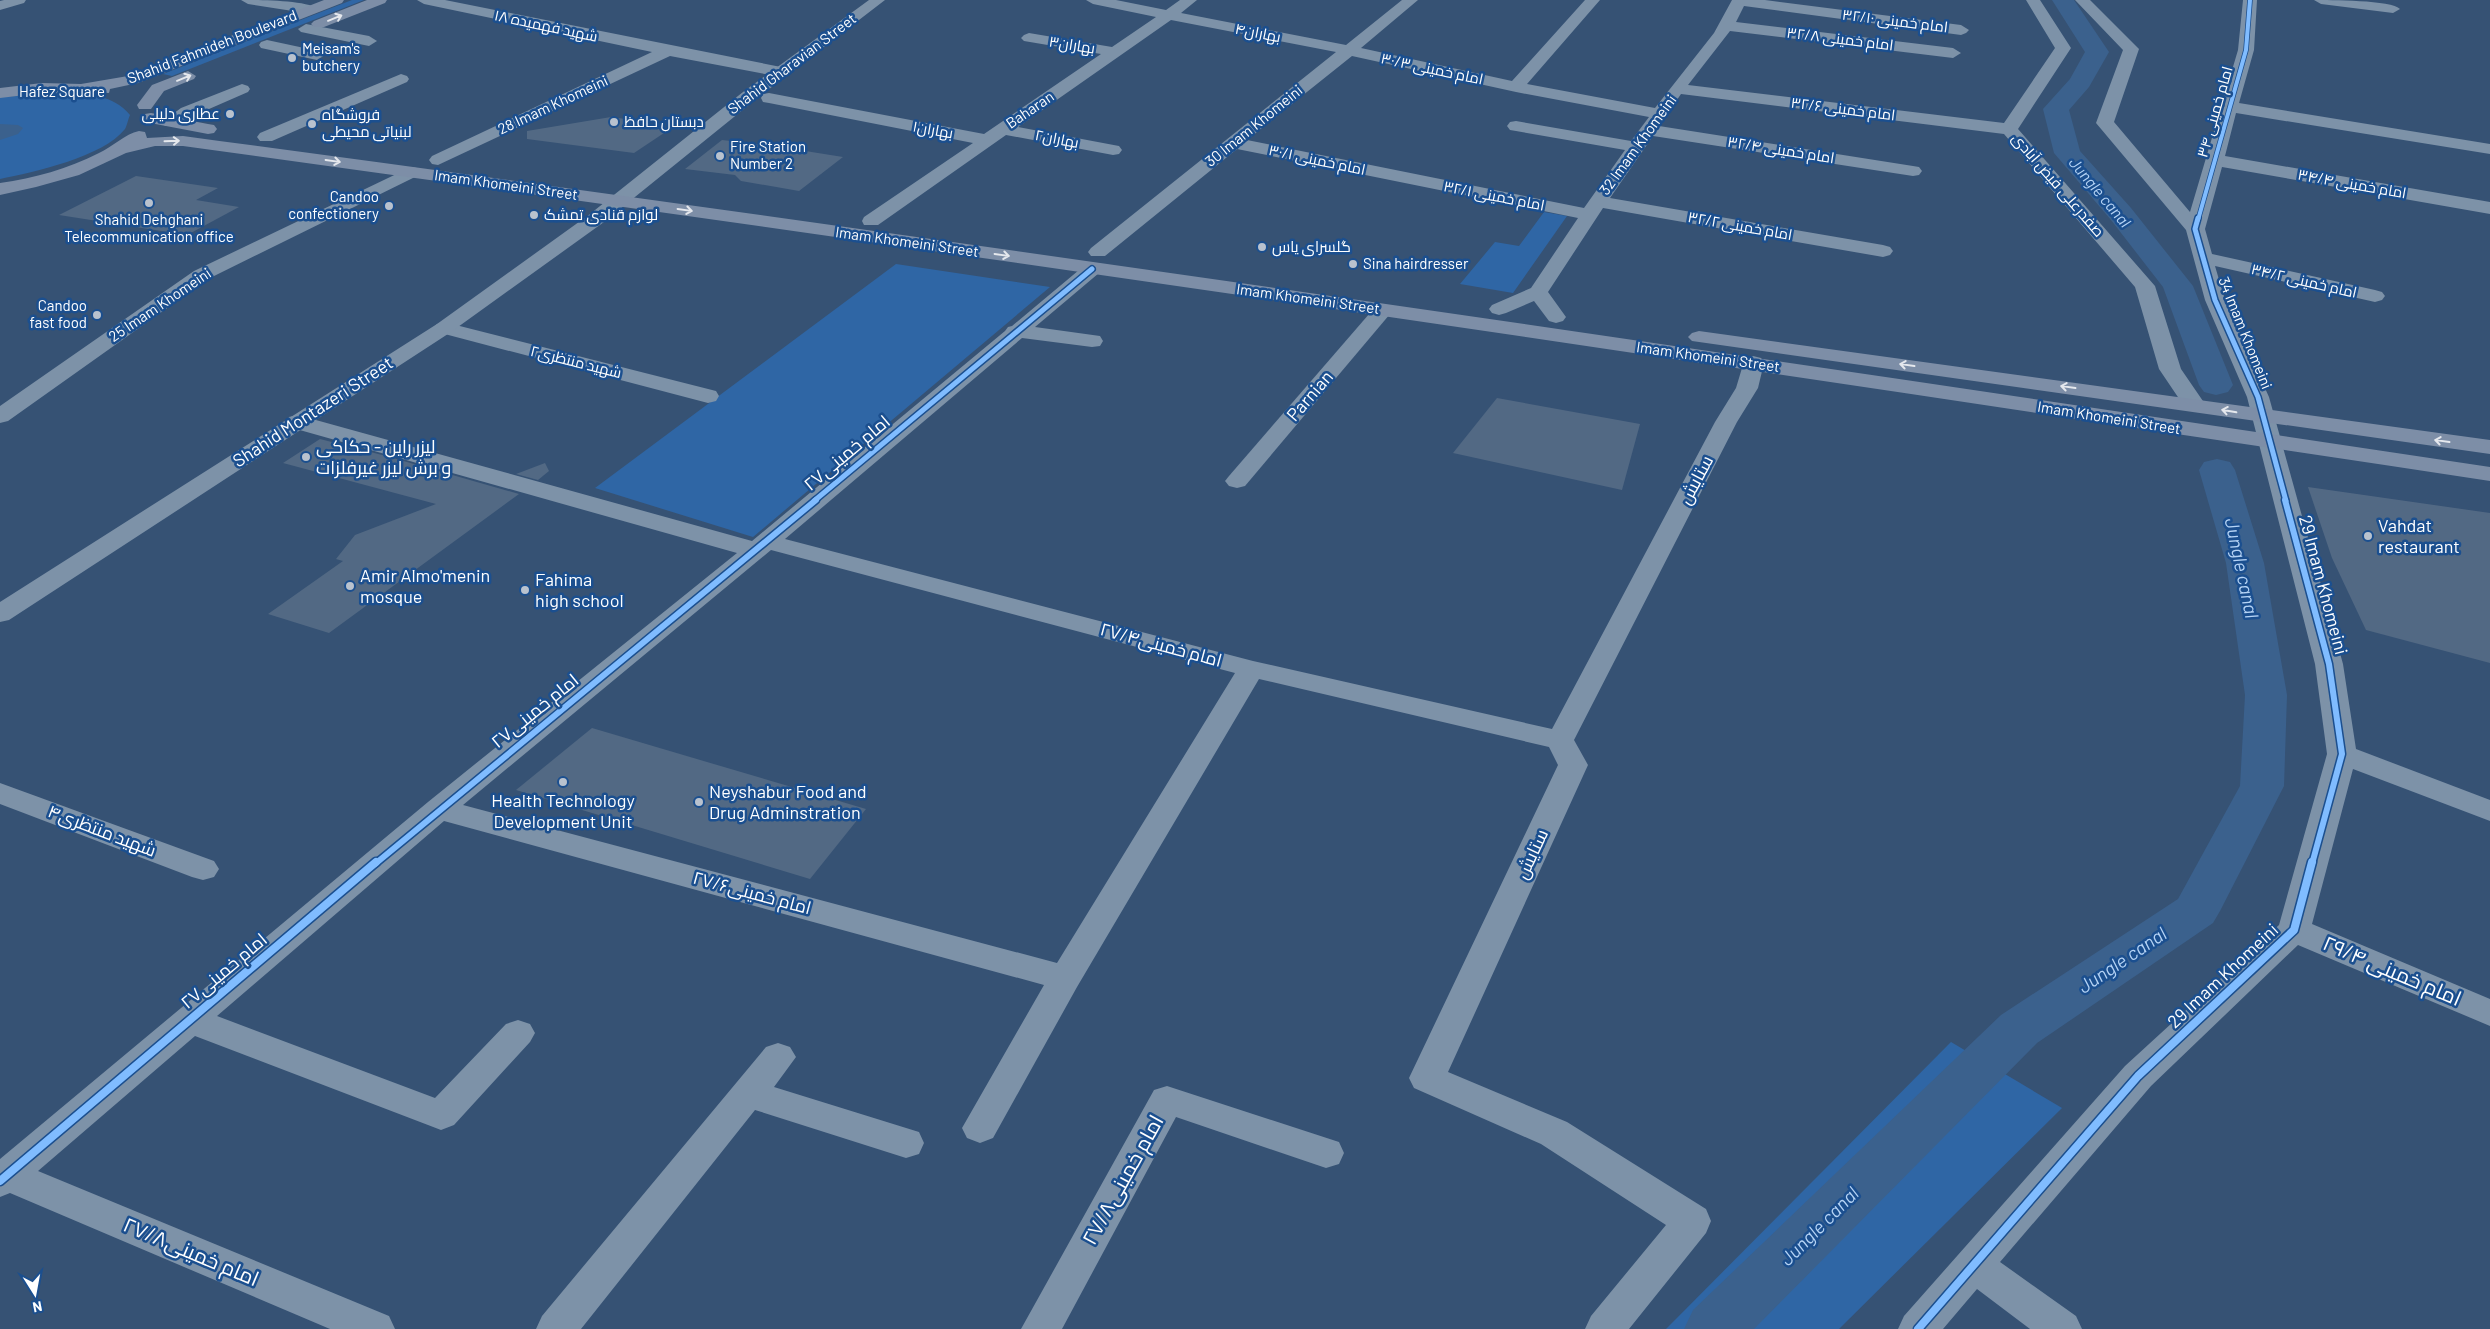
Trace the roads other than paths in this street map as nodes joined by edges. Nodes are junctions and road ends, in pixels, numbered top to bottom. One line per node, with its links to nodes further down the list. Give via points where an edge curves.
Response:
1 (19, 0): 16 (street)
2 (248, 0): 18 (street)
3 (337, 0): 18 (main road, Shahid Fahmideh Boulevard)
4 (380, 0): 21 (main road, Shahid Fahmideh Boulevard, one-way to 4)
5 (424, 0): 27 (street, شهید فهمیده ۱۸)
6 (878, 0): 33 (street, Shahid Gharavian Street)
7 (1093, 0): 19 (street, بهاران۴)
8 (1190, 0): 19 (street, Baharan)
9 (1410, 0): 26 (street, 30 Imam Khomeini)
10 (1593, 0): 35 (street)
11 (1739, 0): 20 (street, 32 Imam Khomeini); 22 (street, امام خمینی ۳۲/۱۰)
12 (2033, 0): 45 (street, صفدرعلی فیض آبادی, via 2063,48)
13 (2082, 0): 65 (street, via 2130,49 2105,123)
14 (2250, 0): 41 (street, امام خمینی ۳۴, via 2246,50)
15 (2321, 0): 17 (street)
16 (0, 6)
17 (2393, 9)
18 (312, 10): 36 (main road, Shahid Fahmideh Boulevard, via 132,80)
19 (1167, 16): 26 (street, بهاران۴); 29 (street, Baharan)
20 (1727, 26): 30 (street, امام خمینی ۳۲/۸); 38 (street, 32 Imam Khomeini)
21 (306, 29): 24 (street); 25 (main road, Shahid Fahmideh Boulevard)
22 (1961, 30)
23 (1029, 38): 29 (street, بهاران۳)
24 (369, 41)
25 (267, 45): 28 (main road, Shahid Fahmideh Boulevard); 31 (street)
26 (1348, 50): 35 (street, امام خمینی ۳۰/۳); 50 (street, 30 Imam Khomeini)
27 (668, 51): 33 (street, شهید فهمیده ۱۸); 55 (street, 28 Imam Khomeini)
28 (249, 52)
29 (1115, 52): 46 (street, Baharan)
30 (1953, 52)
31 (317, 56)
32 (204, 70): 43 (main road, Shahid Fahmideh Boulevard, one-way to 32, via 158,88)
33 (781, 72): 61 (street, Shahid Gharavian Street)
34 (401, 79): 48 (street)
35 (1516, 87): 42 (street, امام خمینی ۳۰/۳)
36 (86, 88): 39 (main road, Hafez Square, via 42,88); 43 (main road, Hafez Square, via 123,94)
37 (242, 89): 43 (street, via 187,112)
38 (1677, 89): 42 (street, 32 Imam Khomeini); 45 (street, امام خمینی ۳۲/۶)
39 (0, 93)
40 (769, 98): 49 (street, بهاران۱)
41 (2230, 107): 53 (street); 56 (street, امام خمینی ۳۴)
42 (1660, 114): 47 (street, 32 Imam Khomeini)
43 (156, 115): 48 (main road, Imam Khomeini Street); 52 (main road, via 143,132)
44 (1516, 126): 51 (street)
45 (2009, 128): 79 (street, صفدرعلی فیض آبادی, via 2146,286 2170,369)
46 (1002, 129): 49 (street, Baharan); 54 (street, بهاران۲)
47 (1649, 130): 51 (street, 32 Imam Khomeini); 57 (street, امام خمینی ۳۲/۴)
48 (266, 136): 55 (main road, Imam Khomeini Street)
49 (986, 140): 64 (street, Baharan)
50 (1234, 143): 59 (street, امام خمینی ۳۰/۱); 68 (street, 30 Imam Khomeini)
51 (1636, 147): 62 (street, 32 Imam Khomeini)
52 (124, 148): 58 (main road, Imam Khomeini Street, one-way to 58, via 155,141 183,141); 60 (main road, via 55,177)
53 (2490, 149)
54 (1113, 150)
55 (438, 160): 61 (main road, Imam Khomeini Street)
56 (2215, 160): 63 (street, امام خمینی ۳۴/۴); 65 (street, امام خمینی ۳۴)
57 (1913, 171)
58 (411, 172): 61 (main road, Imam Khomeini Street); 80 (street, 25 Imam Khomeini, via 201,275)
59 (1401, 177): 62 (street, امام خمینی ۳۲/۱)
60 (0, 189)
61 (629, 193): 64 (main road, Imam Khomeini Street); 68 (main road, Imam Khomeini Street, one-way to 68); 74 (street, Shahid Montazeri Street)
62 (1592, 208): 66 (street, امام خمینی ۳۲/۲); 69 (street, 32 Imam Khomeini)
63 (2490, 208)
64 (871, 221): 68 (main road, Imam Khomeini Street)
65 (2195, 229): 67 (street, 34 Imam Khomeini)
66 (1883, 251)
67 (2204, 258): 70 (street, امام خمینی ۳۴/۲); 82 (street, 34 Imam Khomeini, via 2215,300 2258,396)
68 (1095, 260): 71 (main road, Imam Khomeini Street); 72 (main road, Imam Khomeini Street); 75 (street, امام خمینی۲۷)
69 (1538, 292): 71 (street); 73 (street)
70 (2375, 296)
71 (1499, 309): 73 (main road, Imam Khomeini Street)
72 (1383, 310): 77 (main road, Imam Khomeini Street); 85 (street, Parnian)
73 (1556, 317): 79 (main road, Imam Khomeini Street, one-way to 73)
74 (444, 328): 78 (street, شهید منتظری۲); 81 (street, Shahid Montazeri Street)
75 (1015, 331): 76 (street); 86 (street, امام خمینی۲۷)
76 (1092, 341)
77 (1753, 364): 82 (main road, Imam Khomeini Street); 89 (street, ستایش, via 1747,388 1726,422)
78 (708, 396)
79 (2194, 404): 82 (main road, Imam Khomeini Street, one-way to 79)
80 (0, 416)
81 (297, 422): 86 (street, امام خمینی۲۷/۴); 87 (street, Shahid Montazeri Street)
82 (2266, 430): 83 (main road, Imam Khomeini Street, one-way to 82); 84 (main road, Imam Khomeini Street); 90 (street, 29 Imam Khomeini, via 2329,664)
83 (2490, 447)
84 (2490, 474)
85 (1237, 481)
86 (761, 545): 88 (street, امام خمینی۲۷/۴); 92 (street, امام خمینی۲۷)
87 (0, 614)
88 (1251, 669): 89 (street, امام خمینی۲۷/۴); 96 (street)
89 (1560, 740): 110 (street, ستایش, via 1573,765 1427,1078 1554,1133 1692,1221)
90 (2342, 754): 93 (street); 95 (street, 29 Imam Khomeini)
91 (0, 793): 94 (street, شهید منتظری۴)
92 (439, 809): 96 (street, امام خمینی۲۷/۶); 98 (street, امام خمینی۲۷)
93 (2490, 811)
94 (203, 870)
95 (2294, 930): 97 (street, امام خمینی ۲۹/۴); 106 (street, 29 Imam Khomeini, via 2138,1076)
96 (1065, 978): 102 (street)
97 (2490, 1012)
98 (190, 1020): 99 (street, via 441,1116); 105 (street, امام خمینی۲۷)
99 (518, 1033)
100 (778, 1058): 101 (street)
101 (749, 1094): 103 (street); 108 (street)
102 (980, 1128)
103 (906, 1143)
104 (1326, 1152): 109 (street, امام خمینی۲۷/۸, via 1167,1100)
105 (3, 1178): 107 (street, امام خمینی۲۷/۸)
106 (1974, 1265): 111 (street, 29 Imam Khomeini); 112 (street)
107 (375, 1329)
108 (556, 1329)
109 (1041, 1329)
110 (1605, 1329)
111 (1918, 1329)
112 (2062, 1329)

